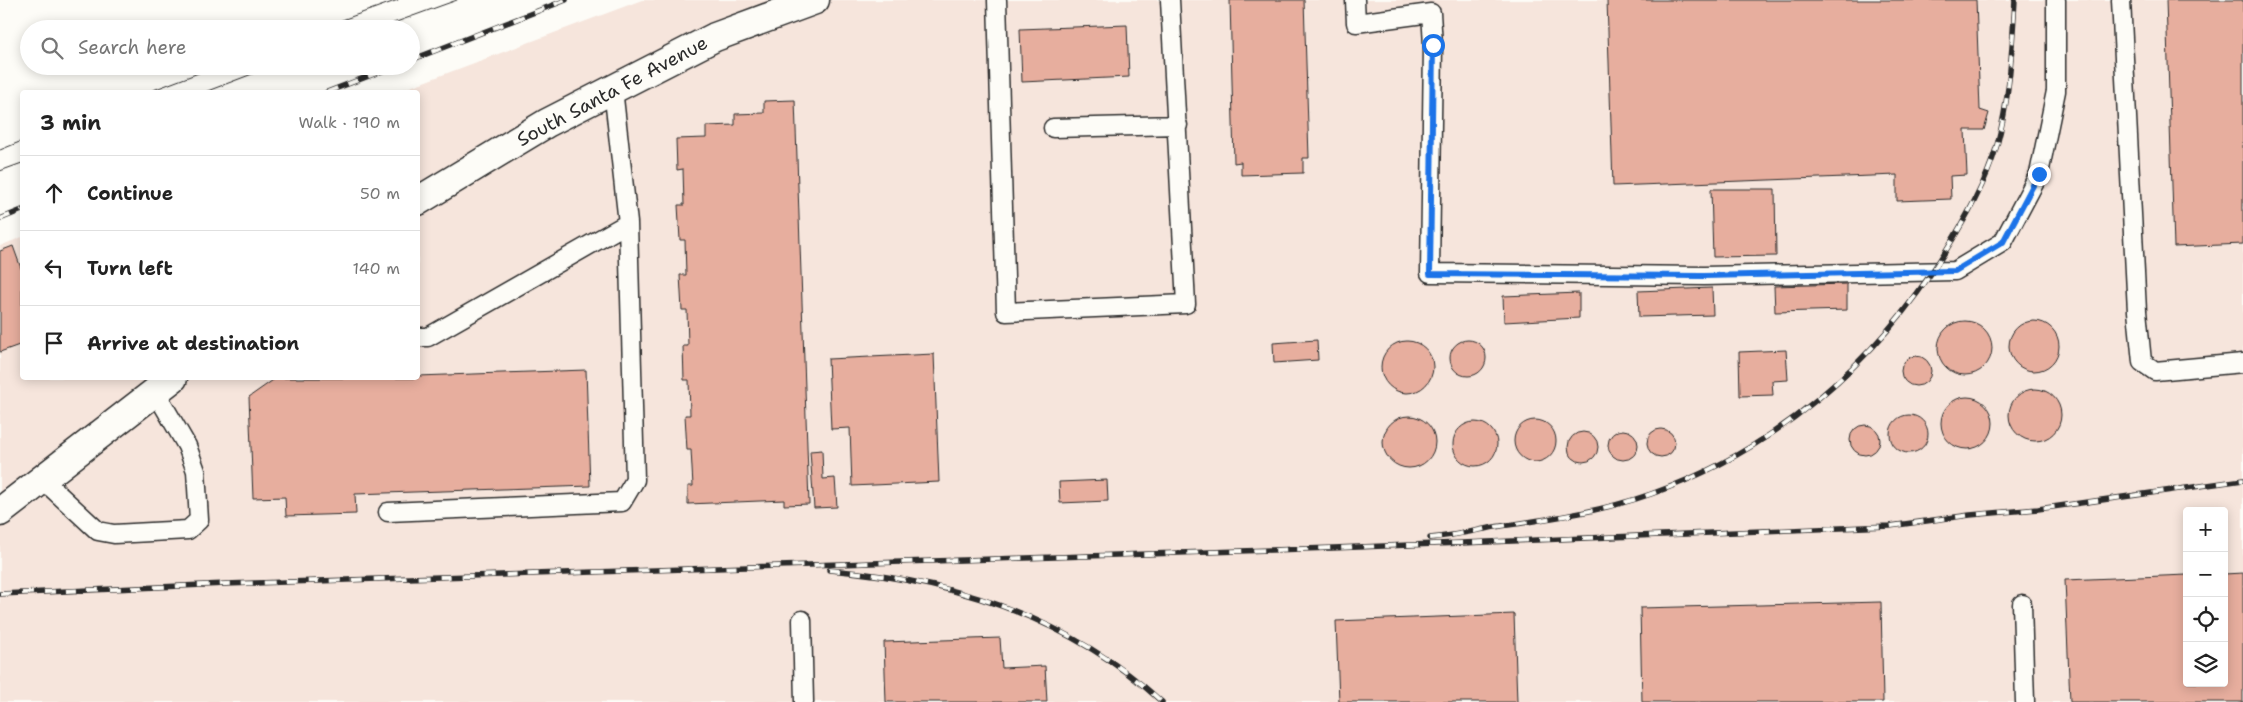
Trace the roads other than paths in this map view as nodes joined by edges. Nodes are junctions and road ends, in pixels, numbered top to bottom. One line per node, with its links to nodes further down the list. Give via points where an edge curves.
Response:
1 (816, 0): 7 (main road, South Santa Fe Avenue, via 715,37)
2 (997, 0): 8 (lane, via 1006,312 1186,304)
3 (1170, 0): 8 (lane)
4 (1355, 0): 5 (lane, via 1356,23 1431,13 1430,274 1704,276 1955,271 2003,242 2039,174 2056,91)
5 (2056, 0)
6 (2121, 0): 13 (lane, via 2142,362 2155,371)
7 (613, 89): 10 (main road, South Santa Fe Avenue, via 547,123); 11 (lane)
8 (1178, 125): 9 (lane)
9 (1053, 128)
10 (420, 200)
11 (628, 223): 12 (lane, via 428,337); 17 (lane, via 635,480 622,502)
12 (420, 337)
13 (2243, 364)
14 (164, 384): 15 (main road); 15 (lane, via 196,471 199,520 188,530 114,534 98,531)
15 (42, 479): 16 (main road)
16 (0, 512)
17 (388, 512)
18 (2022, 604): 21 (lane)
19 (802, 620): 20 (lane)
20 (804, 702)
21 (2025, 702)

